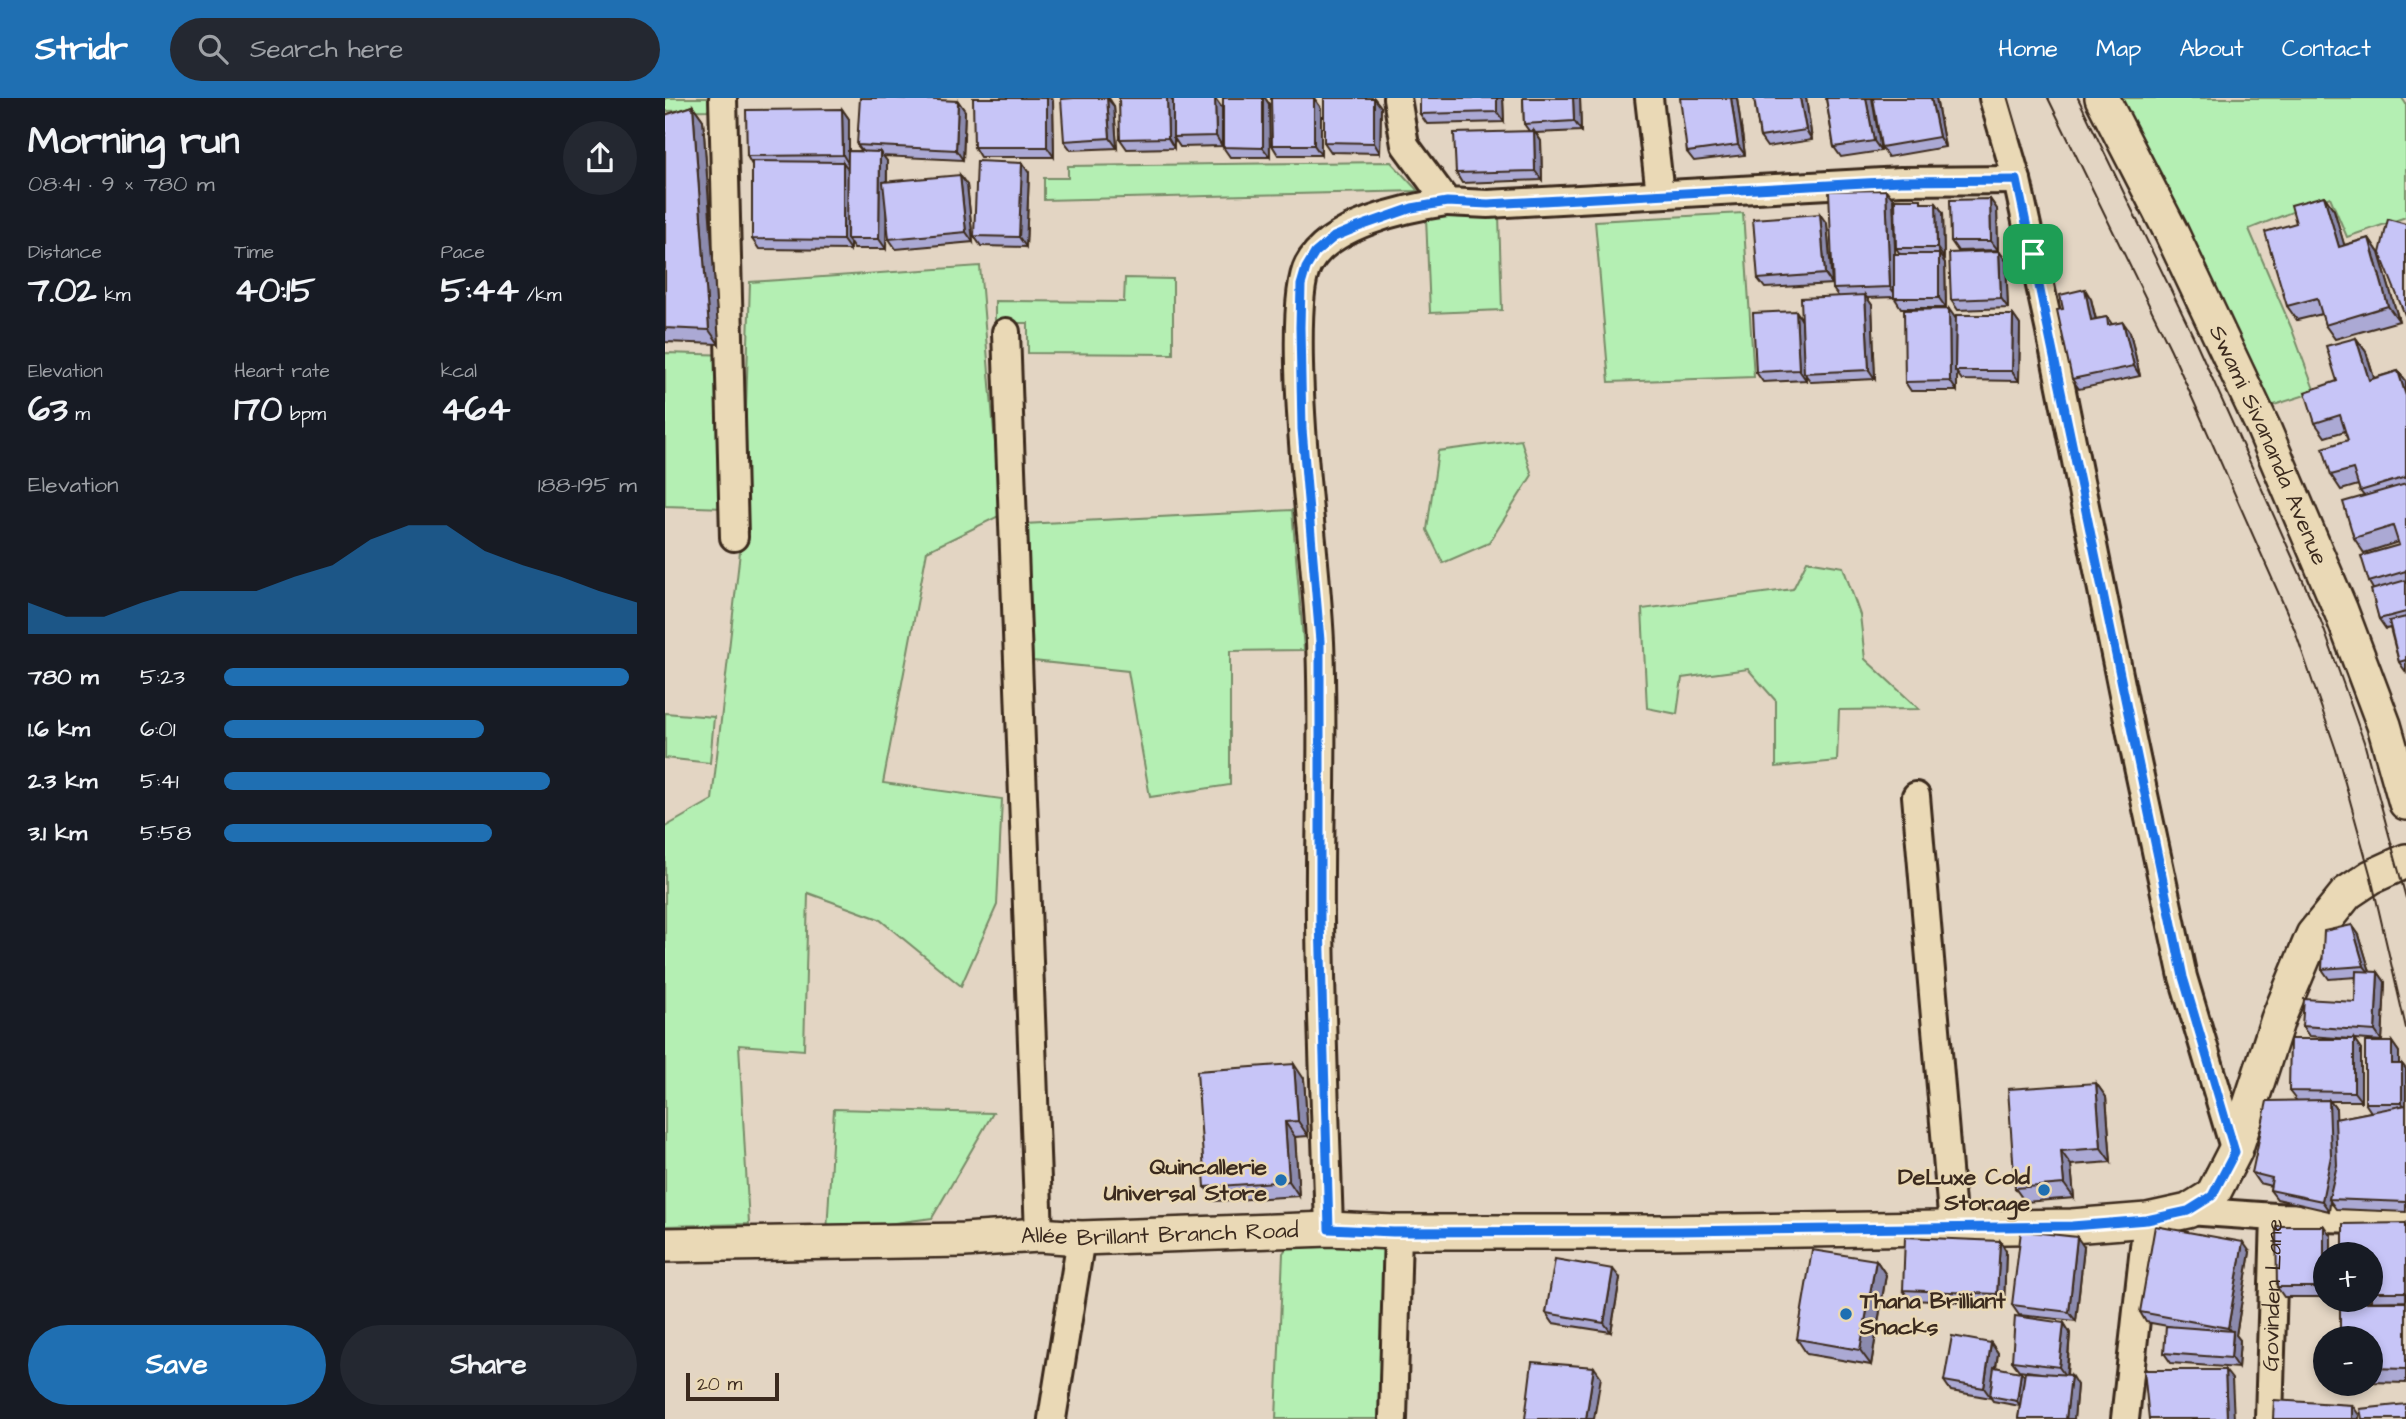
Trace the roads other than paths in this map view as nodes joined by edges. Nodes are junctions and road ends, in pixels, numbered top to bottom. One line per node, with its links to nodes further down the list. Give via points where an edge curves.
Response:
1 (723, 98): 10 (street)
2 (1397, 98): 8 (street, via 1405,145)
3 (1649, 98): 7 (street)
4 (1993, 98): 6 (street)
5 (2102, 98): 12 (street, Swami Sivananda Avenue, via 2263,427 2341,611 2379,712)
6 (2017, 180): 7 (street, via 1901,181); 14 (street, via 2180,964)
7 (1660, 194): 8 (street, via 1488,204)
8 (1447, 202): 20 (street, via 1412,208 1334,237 1315,253 1301,285 1302,429 1320,641 1320,920)
9 (1006, 332): 22 (street)
10 (734, 537)
11 (1916, 796): 19 (street)
12 (2406, 803)
13 (2406, 861): 14 (street, Allée Brillant Branch Road, via 2347,892 2313,935 2278,1020)
14 (2235, 1152): 15 (street, Allée Brillant Branch Road, via 2212,1196)
15 (2188, 1211): 16 (street, Govinden Lane); 17 (street, Allée Brillant Branch Road)
16 (2275, 1217): 18 (street); 28 (street, Govinden Lane)
17 (2147, 1220): 19 (street, Allée Brillant Branch Road); 27 (street)
18 (2405, 1220)
19 (1953, 1227): 21 (street, Allée Brillant Branch Road)
20 (1329, 1229): 21 (street, Allée Brillant Branch Road); 23 (street, Allée Brillant Branch Road)
21 (1398, 1231): 26 (street)
22 (1039, 1235): 23 (street, Allée Brillant Branch Road); 24 (street, Allée Brillant Branch Road)
23 (1081, 1238): 25 (street)
24 (665, 1245)
25 (1052, 1419)
26 (1393, 1419)
27 (2125, 1419)
28 (2269, 1419)

